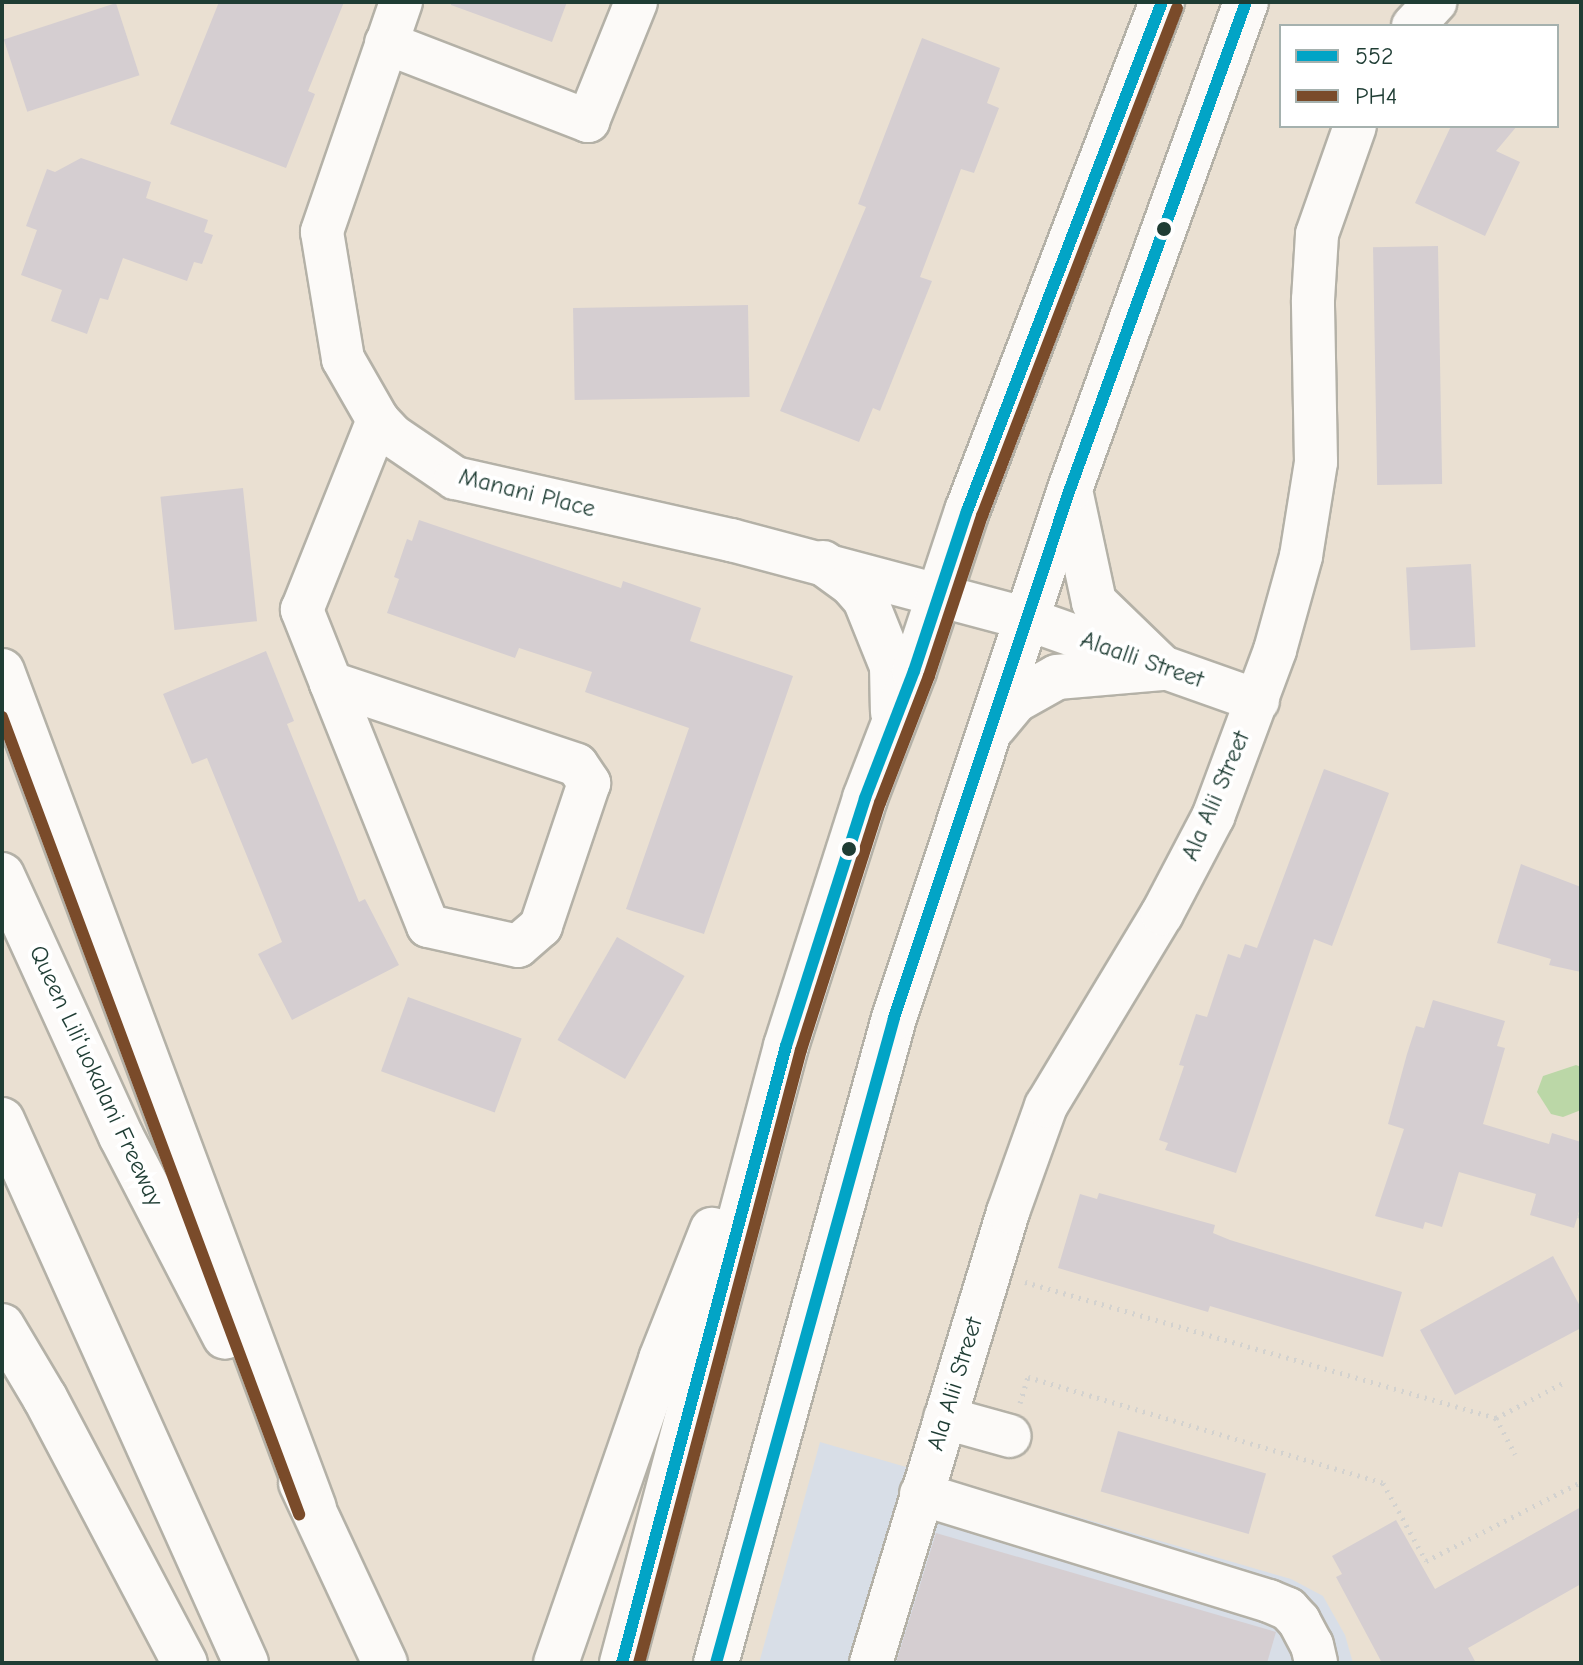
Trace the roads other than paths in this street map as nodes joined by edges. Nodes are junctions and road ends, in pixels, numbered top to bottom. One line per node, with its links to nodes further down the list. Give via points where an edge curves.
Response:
1 (401, 2): 7 (street, Manani Place)
2 (636, 2): 7 (street, via 588,121)
3 (1162, 2): 12 (main road)
4 (1246, 2): 10 (main road)
5 (1435, 2): 6 (street)
6 (1415, 24)
7 (386, 43): 9 (street, Manani Place, via 322,232 343,359)
8 (1354, 128): 17 (street, Ala Alii Street, via 1317,234 1316,462 1301,556)
9 (378, 420): 11 (street, Manani Place, via 455,478); 16 (street, via 302,610)
10 (1070, 489): 13 (main road); 14 (main road, via 1094,602)
11 (823, 563): 12 (street, Manani Place); 18 (main road, via 865,599 880,632 892,666)
12 (937, 598): 13 (street, Manani Place); 18 (main road)
13 (1027, 619): 14 (street, Alaalli Street); 19 (main road)
14 (1162, 668): 17 (street, Alaalli Street); 19 (main road, via 1057,677 1016,700)
15 (2, 671): 27 (main road)
16 (331, 683): 16 (street, via 428,926 518,946 541,926 589,783 577,765)
17 (1258, 701): 24 (street, Ala Alii Street, via 1213,817 1162,914 1046,1106)
18 (894, 721): 21 (main road)
19 (994, 726): 33 (main road, via 894,1018)
20 (2, 875): 27 (main road, Queen Liliʻuokalani Freeway, via 121,1136)
21 (786, 1046): 31 (main road, via 661,1359); 32 (main road)
22 (2, 1120): 29 (main road)
23 (2, 1326): 28 (main road)
24 (945, 1418): 25 (street); 26 (street, Ala Alii Street)
25 (1014, 1424)
26 (924, 1484): 34 (street, Ala Alii Street); 35 (street, via 1288,1609 1312,1645)
27 (314, 1508): 30 (main road, Queen Liliʻuokalani Freeway)
28 (185, 1663)
29 (246, 1663)
30 (385, 1663)
31 (556, 1663)
32 (622, 1663)
33 (716, 1663)
34 (871, 1663)
35 (1316, 1663)

